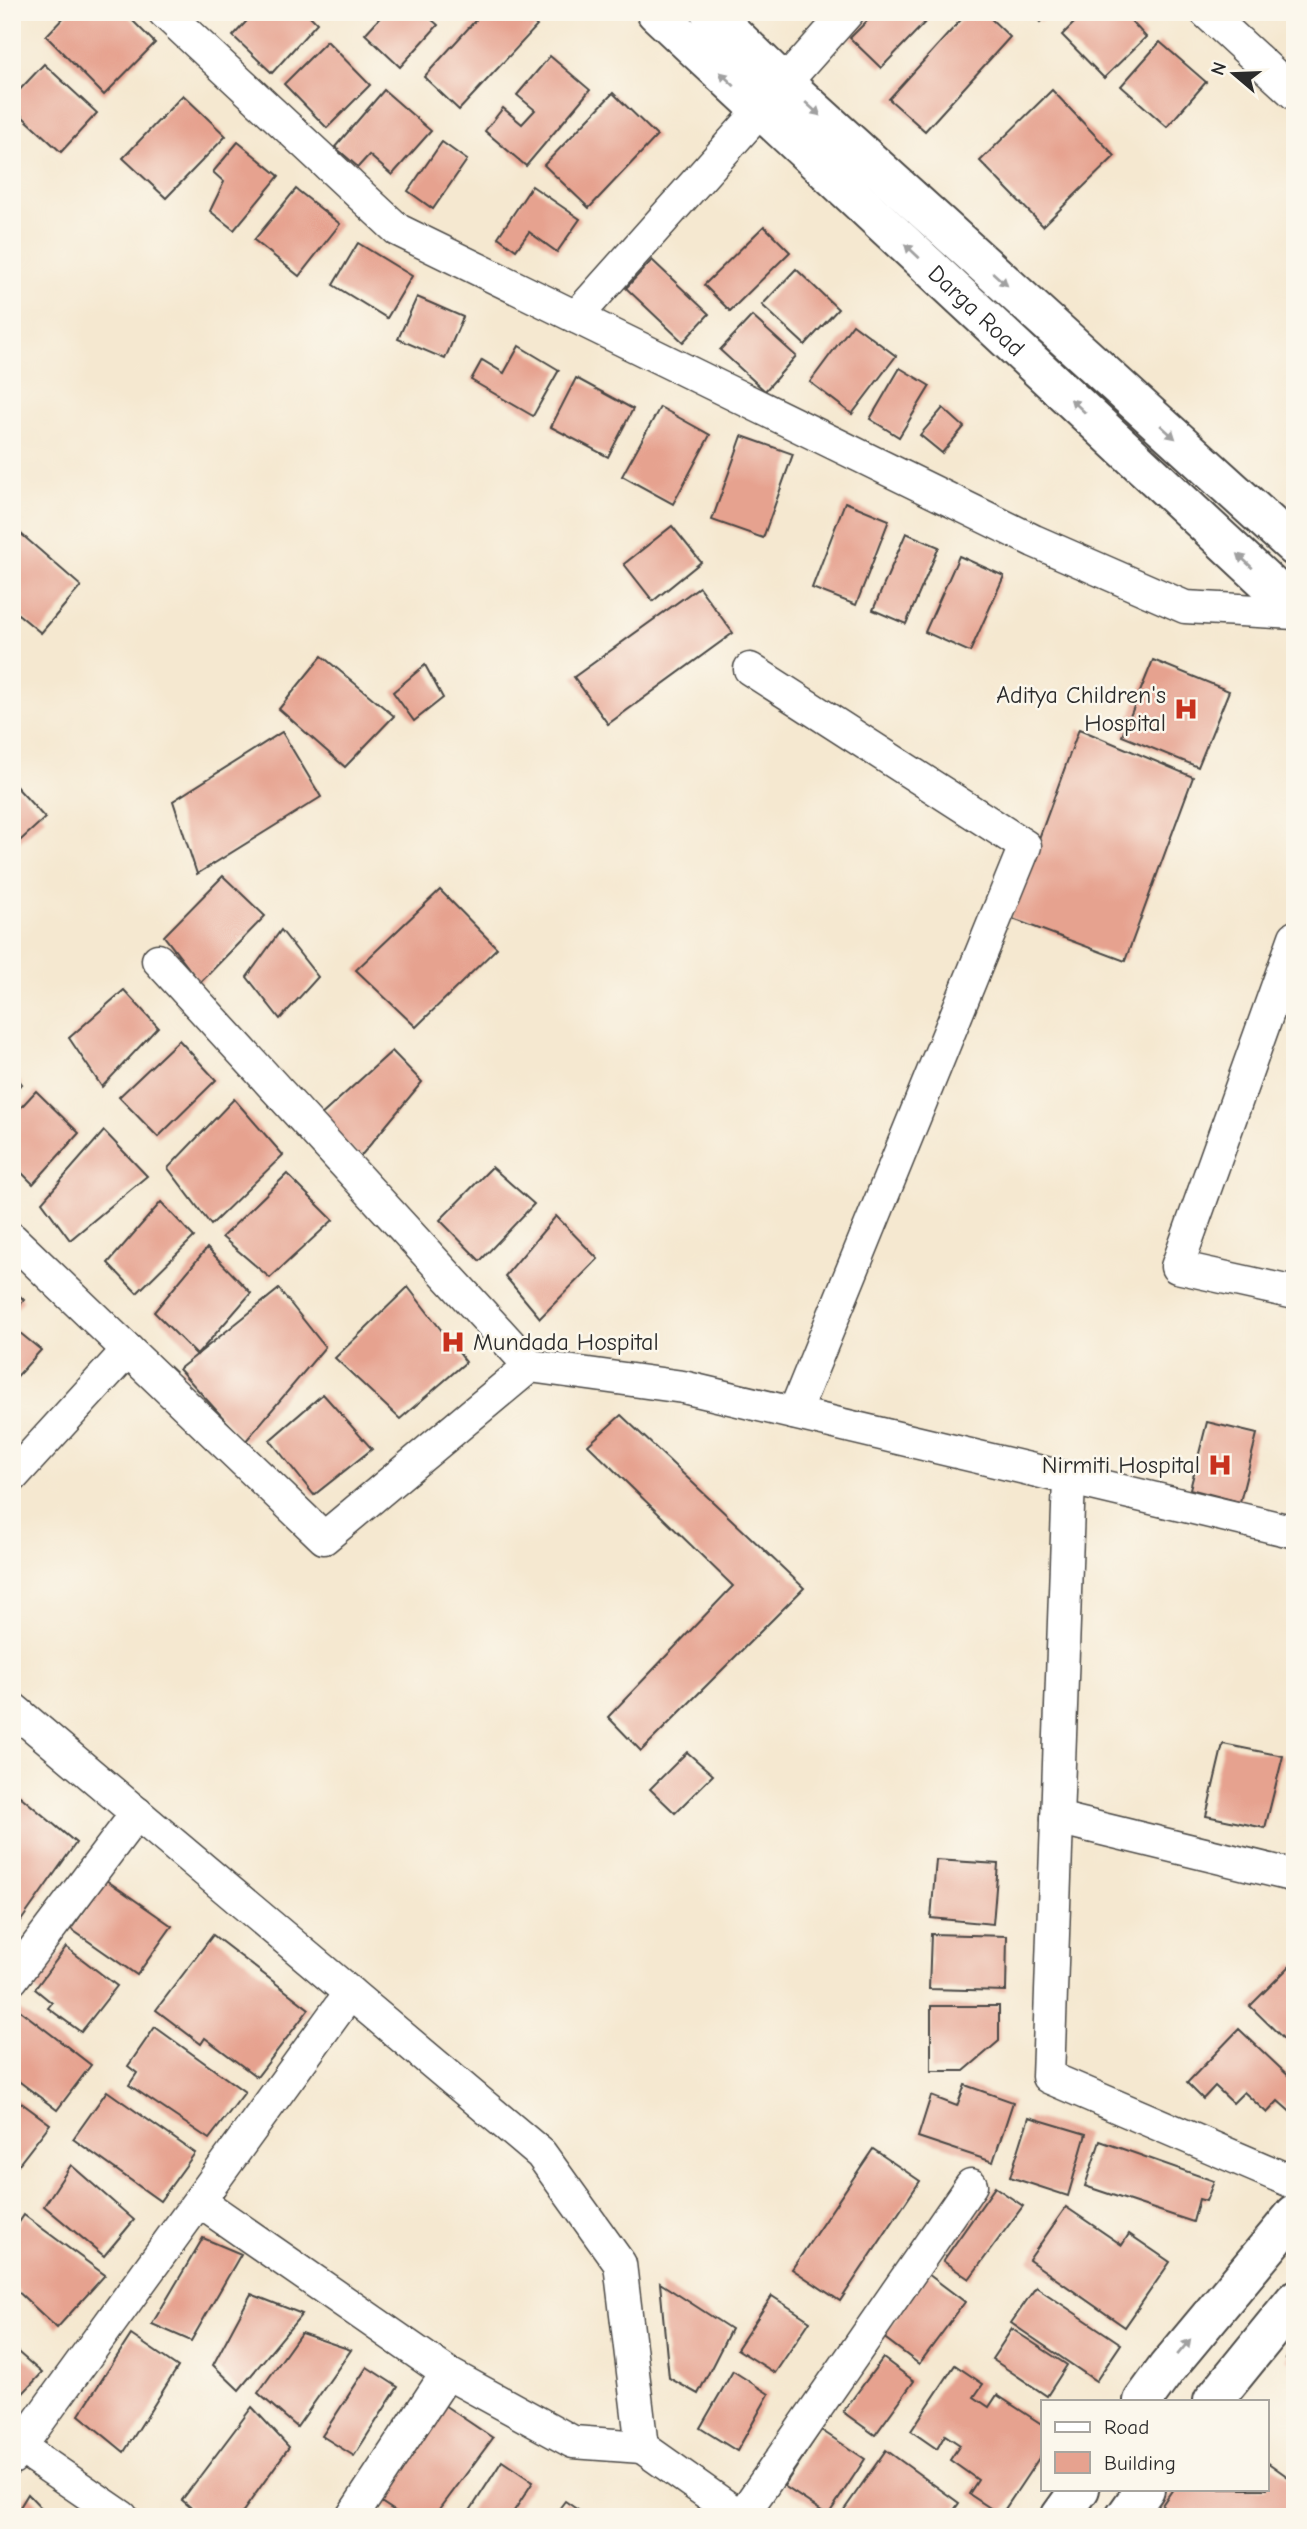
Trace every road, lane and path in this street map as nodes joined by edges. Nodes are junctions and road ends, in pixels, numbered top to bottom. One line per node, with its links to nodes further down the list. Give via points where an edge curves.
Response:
1 (164, 12): 8 (street, via 398,230)
2 (656, 12): 7 (main road, Darga Road, one-way to 2)
3 (710, 12): 7 (main road, Darga Road)
4 (848, 12): 7 (street)
5 (1206, 12): 6 (street)
6 (1295, 94)
7 (773, 97): 8 (street); 9 (main road, Darga Road, one-way to 9); 10 (main road, Darga Road, one-way to 7)
8 (576, 317): 11 (street, via 1034,541 1185,607)
9 (1295, 547)
10 (1295, 608)
11 (1295, 613)
12 (750, 669): 19 (street, via 1025,846)
13 (1295, 937): 16 (street, via 1177,1267)
14 (158, 960): 18 (street)
15 (12, 1239): 17 (street)
16 (1295, 1293)
17 (128, 1350): 18 (street, via 324,1538); 20 (street)
18 (530, 1366): 19 (street, via 683,1387)
19 (794, 1413): 21 (street)
20 (12, 1477)
21 (1069, 1479): 22 (street); 25 (street)
22 (1295, 1532)
23 (12, 1708): 24 (street)
24 (137, 1813): 27 (street); 28 (street)
25 (1057, 1818): 26 (street); 29 (street, via 1048,2077)
26 (1295, 1876)
27 (12, 1979)
28 (350, 1993): 31 (street); 37 (street, via 541,2154 620,2264)
29 (1295, 2183)
30 (971, 2185): 41 (street)
31 (199, 2201): 34 (street); 38 (street)
32 (1295, 2214): 35 (main road, one-way to 32)
33 (1295, 2300): 36 (main road)
34 (447, 2373): 37 (street, via 573,2442); 43 (street)
35 (1144, 2400)
36 (1214, 2400)
37 (642, 2447): 41 (street)
38 (16, 2453): 42 (street)
39 (1079, 2490): 44 (main road)
40 (1144, 2490): 45 (main road)
41 (736, 2515)
42 (122, 2517)
43 (352, 2517)
44 (1060, 2517)
45 (1125, 2517)

